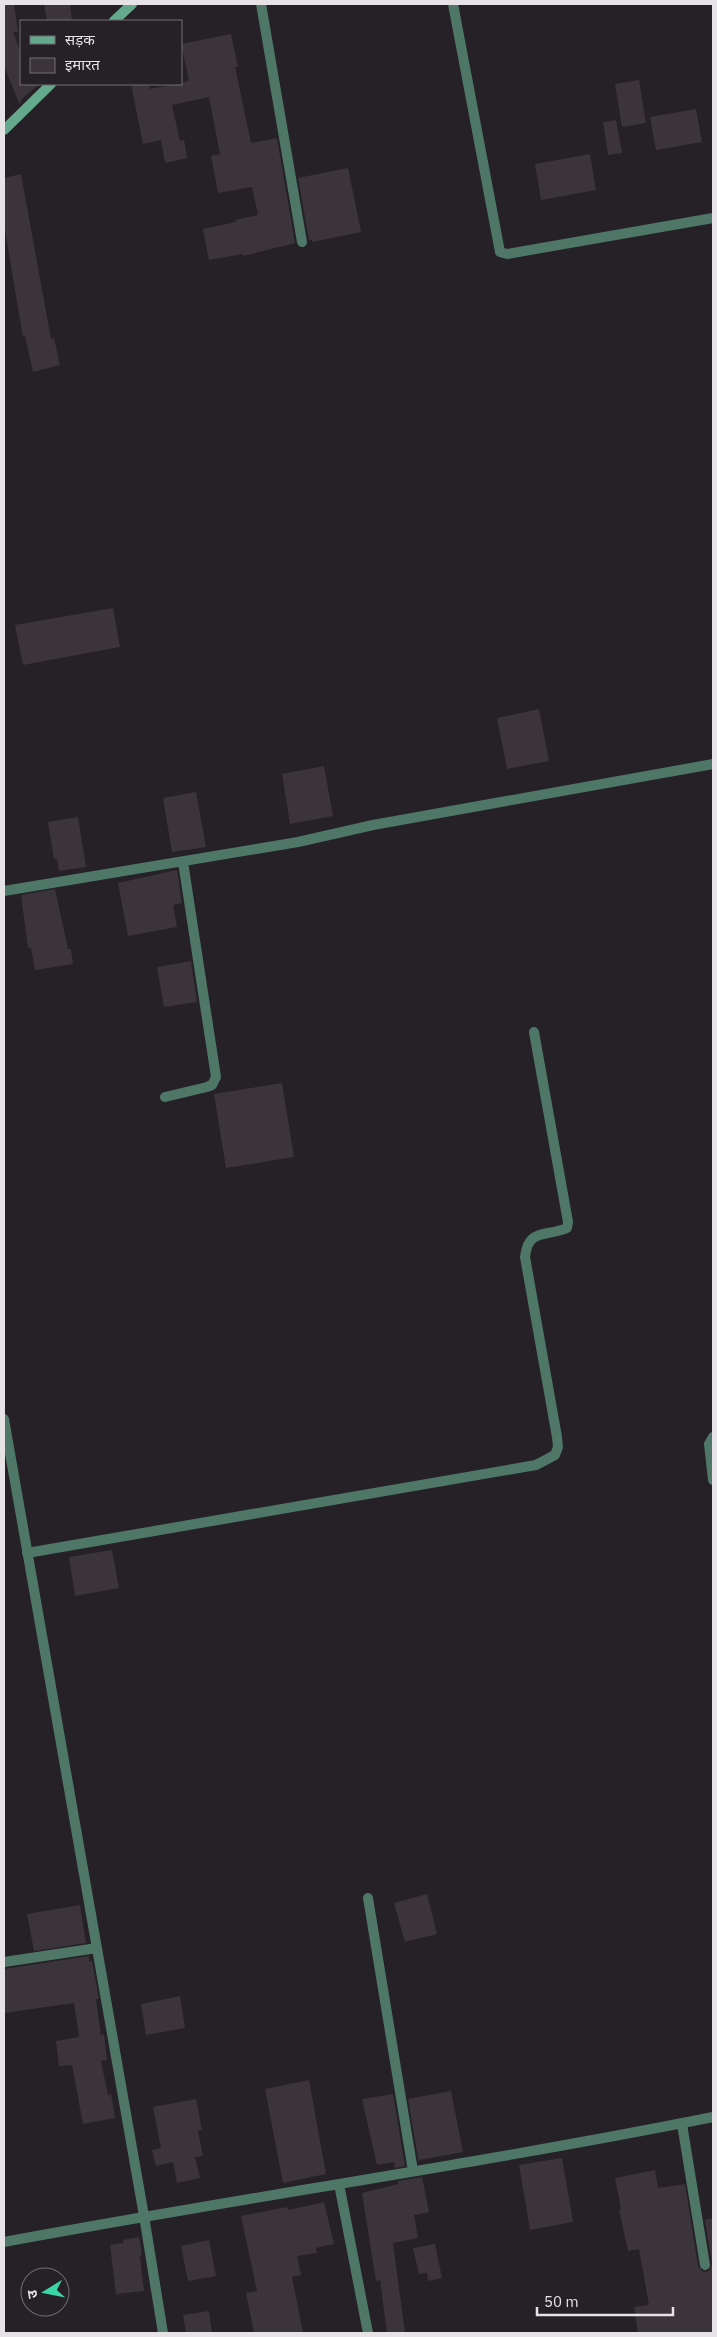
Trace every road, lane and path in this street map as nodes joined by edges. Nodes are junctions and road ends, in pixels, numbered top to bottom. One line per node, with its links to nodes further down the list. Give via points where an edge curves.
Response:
1 (132, 4): 4 (main road)
2 (261, 4): 8 (street)
3 (453, 4): 7 (street, via 500,252 507,254)
4 (115, 20)
5 (50, 85): 6 (main road)
6 (4, 130)
7 (713, 218)
8 (302, 242)
9 (713, 764): 10 (street)
10 (183, 862): 11 (street); 13 (street, via 216,1077 212,1086 207,1088)
11 (4, 891)
12 (534, 1032): 17 (street, via 568,1222 567,1228 532,1238 526,1246 525,1257 557,1437 555,1455 536,1465)
13 (165, 1097)
14 (4, 1419): 17 (street)
15 (713, 1437): 16 (street, via 709,1444)
16 (713, 1480)
17 (27, 1553): 19 (street)
18 (368, 1898): 23 (street)
19 (97, 1948): 20 (street); 25 (street)
20 (4, 1962)
21 (713, 2118): 22 (street)
22 (682, 2124): 23 (street); 27 (street)
23 (413, 2171): 24 (street)
24 (339, 2184): 25 (street); 29 (street)
25 (144, 2216): 26 (street); 28 (street)
26 (4, 2242)
27 (705, 2265)
28 (163, 2333)
29 (368, 2333)

